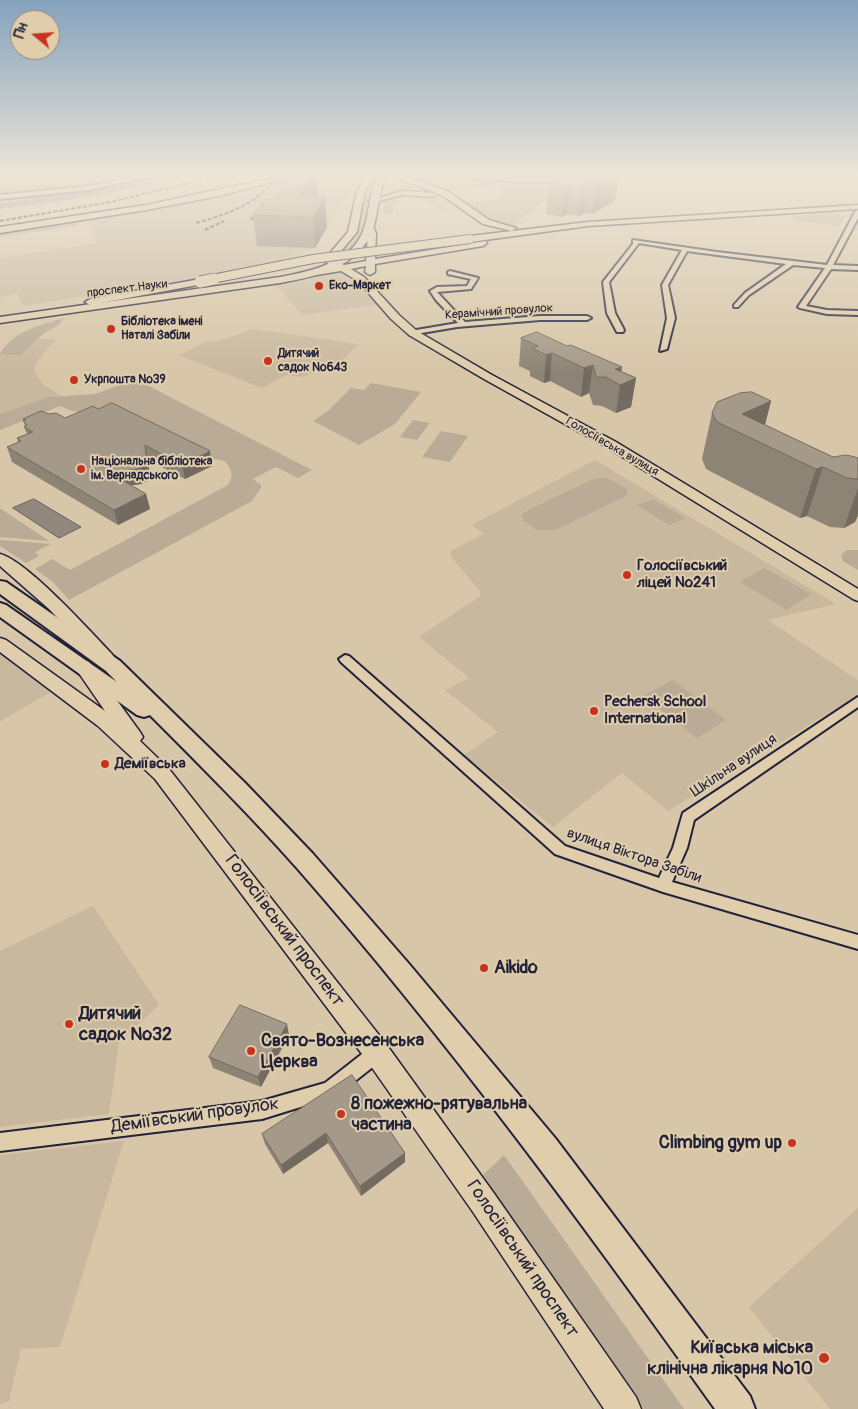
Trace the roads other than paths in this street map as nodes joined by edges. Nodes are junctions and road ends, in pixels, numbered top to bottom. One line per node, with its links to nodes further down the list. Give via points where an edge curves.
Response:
1 (345, 242): 12 (main road)
2 (362, 242): 12 (main road)
3 (371, 242): 10 (main road)
4 (445, 242): 17 (main road, проспект Науки, bridge, via 313,259)
5 (488, 242): 10 (main road, проспект Науки)
6 (635, 242): 25 (street, via 606,282 611,313)
7 (639, 242): 9 (street)
8 (842, 242): 13 (street)
9 (685, 250): 11 (street); 28 (street, via 665,285 671,318)
10 (370, 263): 12 (main road, проспект Науки); 16 (main road)
11 (791, 263): 13 (street); 18 (street, via 747,294)
12 (334, 264): 16 (main road, Голосіївська вулиця, via 361,279); 17 (main road, проспект Науки); 19 (main road, проспект Науки, via 301,276)
13 (829, 266): 14 (street); 20 (street, via 802,307)
14 (858, 268)
15 (450, 273): 24 (street, via 476,278 469,288 432,291)
16 (373, 292): 27 (main road, Голосіївська вулиця)
17 (90, 302): 21 (main road, проспект Науки)
18 (736, 306)
19 (76, 309): 23 (main road, проспект Науки); 26 (main road)
20 (858, 313)
21 (0, 315)
22 (587, 318): 24 (street, Керамічний провулок)
23 (0, 320)
24 (463, 324): 27 (street, Керамічний провулок)
25 (620, 330)
26 (6, 331)
27 (413, 333): 31 (main road, Голосіївська вулиця, via 612,445)
28 (663, 349)
29 (0, 559): 36 (main road, via 56,605)
30 (0, 586): 36 (highway)
31 (858, 596)
32 (3, 611): 35 (highway)
33 (0, 644): 39 (main road, Голосіївський проспект, via 66,691)
34 (346, 658): 40 (street, вулиця Віктора Забіли, via 560,850)
35 (83, 666): 38 (highway); 39 (main road)
36 (113, 666): 38 (highway)
37 (858, 701): 40 (street, Шкільна вулиця, via 688,817 680,848)
38 (198, 750): 45 (highway, via 305,861 400,972 549,1157)
39 (149, 760): 42 (main road, Голосіївський проспект, via 216,842)
40 (663, 886): 41 (street, вулиця Віктора Забіли)
41 (858, 942)
42 (377, 1053): 43 (street, Деміївський провулок, via 330,1090 262,1110); 44 (main road, Голосіївський проспект)
43 (0, 1142)
44 (624, 1409)
45 (738, 1409)

